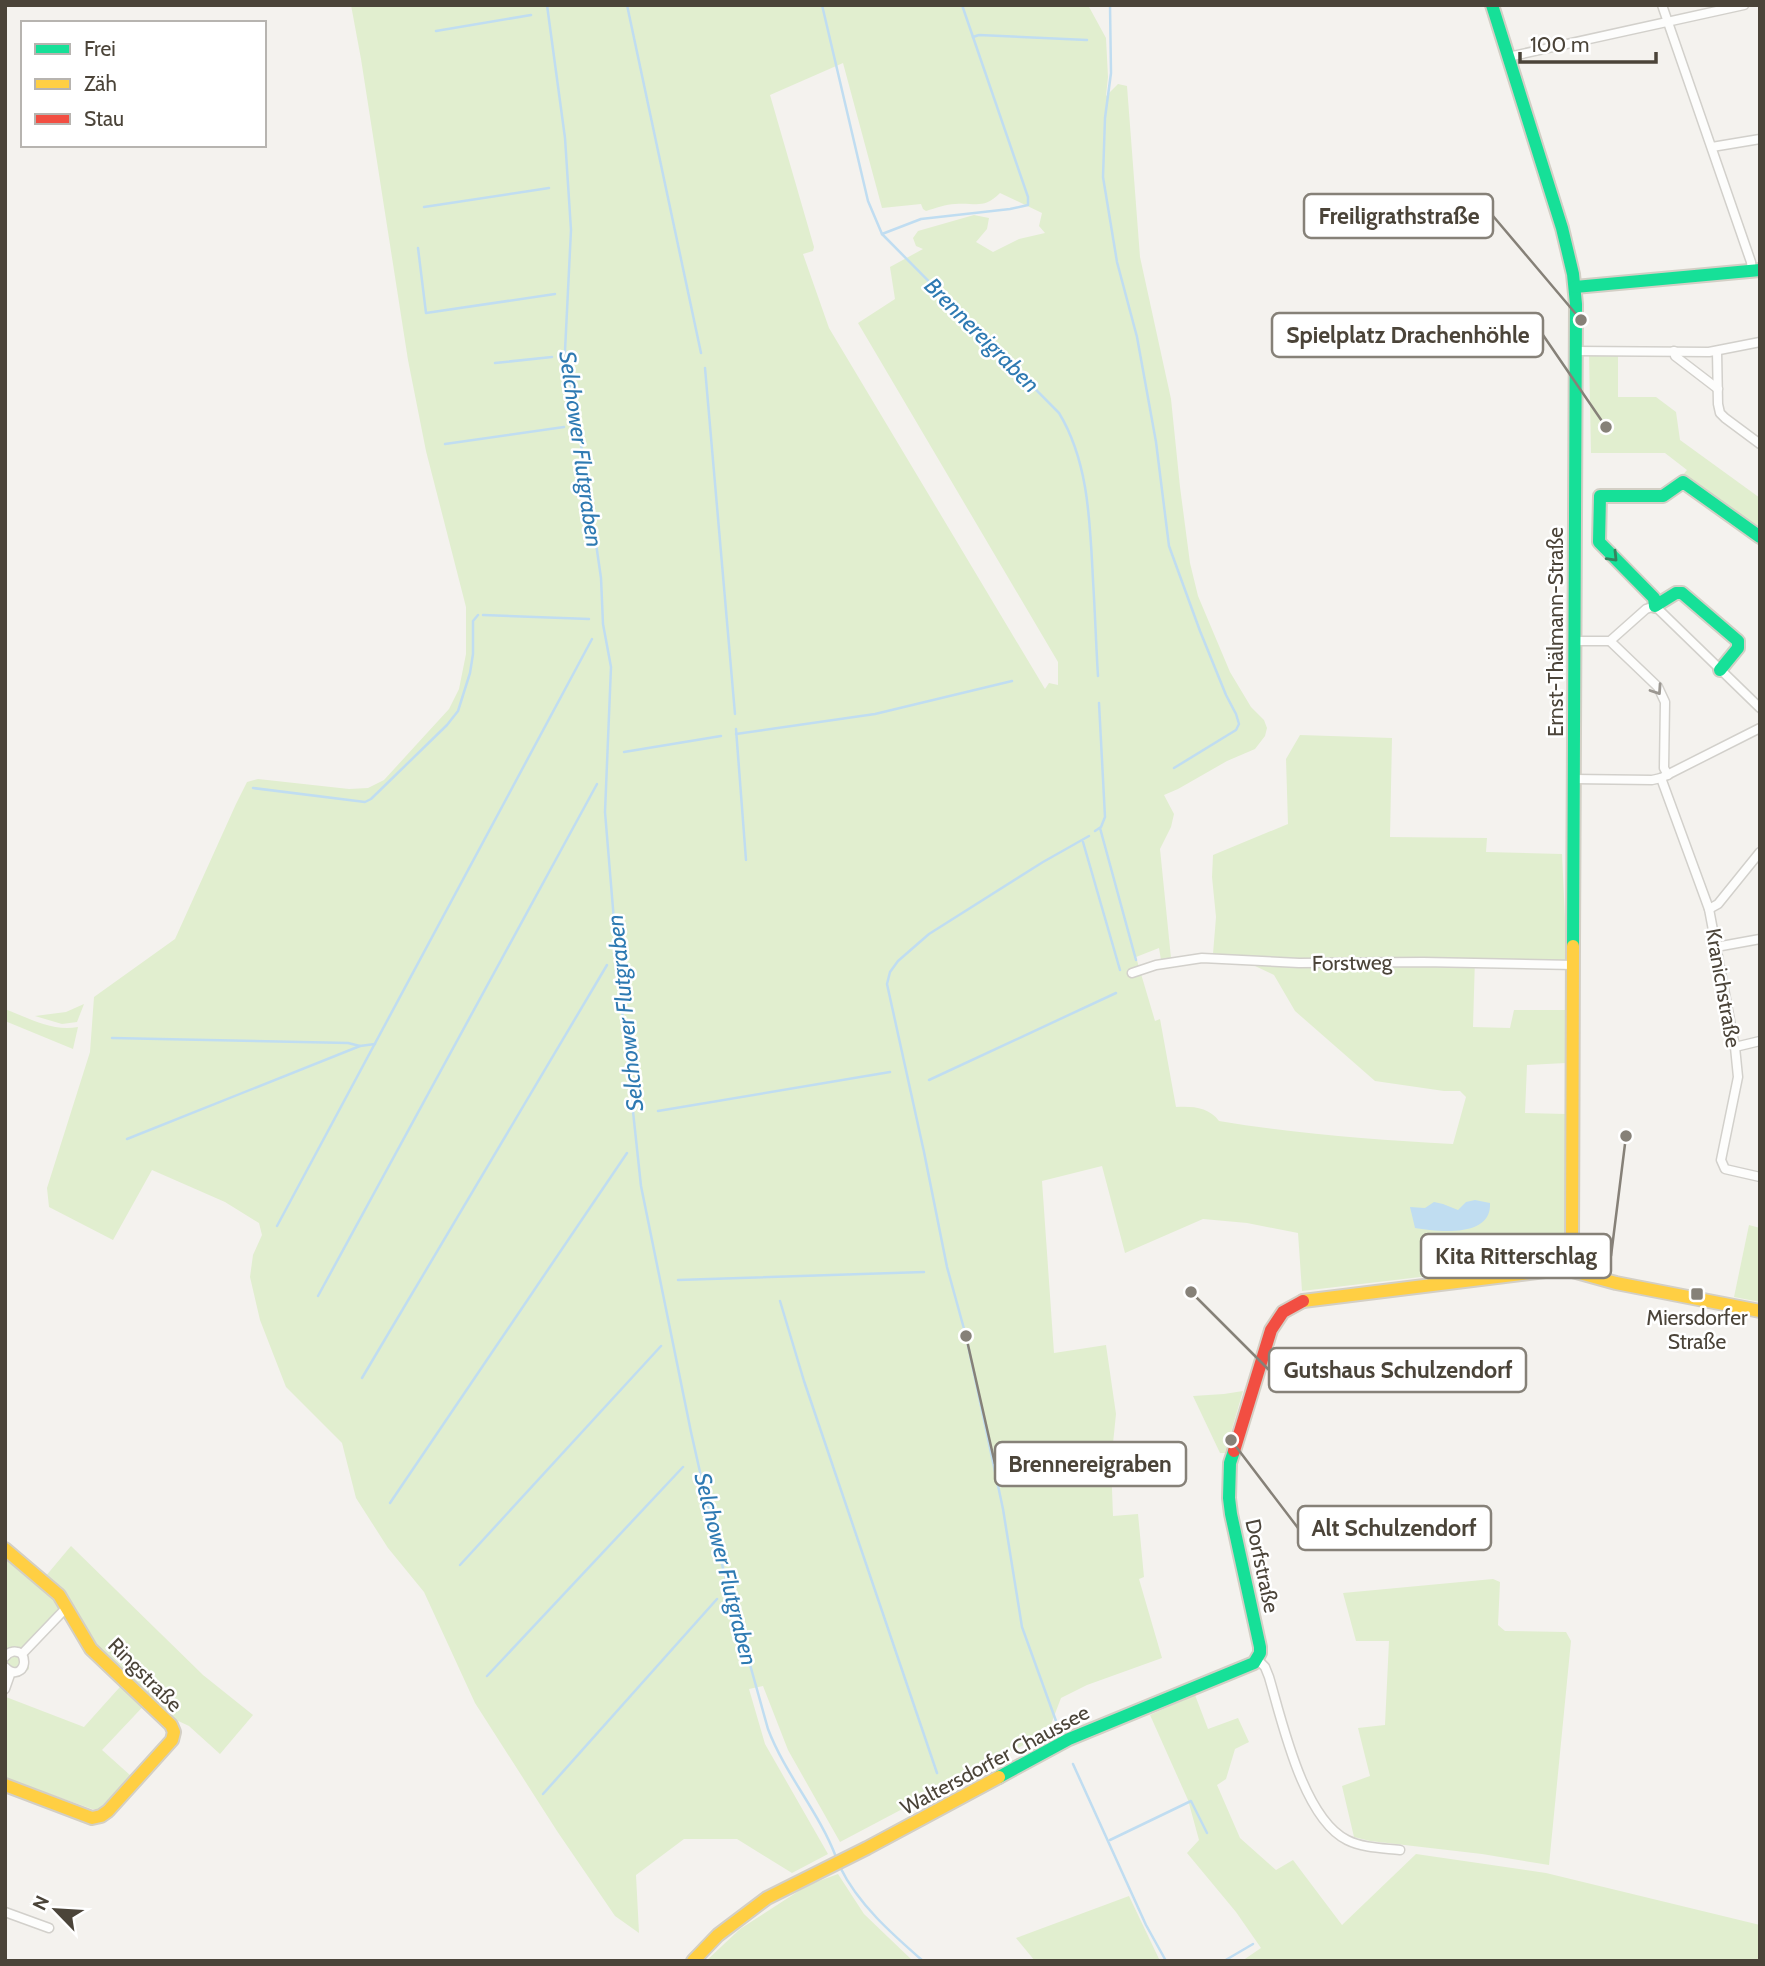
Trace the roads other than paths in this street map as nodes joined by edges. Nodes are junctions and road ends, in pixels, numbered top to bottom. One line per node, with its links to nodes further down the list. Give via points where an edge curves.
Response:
1 (1492, 5): 5 (street, Ernst-Thälmann-Straße)
2 (1662, 5): 4 (street)
3 (1744, 5): 4 (street)
4 (1667, 21): 5 (street); 7 (street)
5 (1508, 57): 9 (street, Ernst-Thälmann-Straße, via 1564,236)
6 (1760, 139): 7 (street)
7 (1712, 147): 8 (street)
8 (1756, 270): 9 (street)
9 (1575, 287): 11 (street, Ernst-Thälmann-Straße)
10 (1760, 342): 13 (street)
11 (1576, 351): 12 (street); 18 (street, Ernst-Thälmann-Straße)
12 (1674, 351): 13 (street); 14 (street)
13 (1717, 351): 14 (street)
14 (1718, 389): 15 (street, via 1720,413)
15 (1760, 444)
16 (1760, 537): 17 (street, one-way to 17, via 1683,482 1663,496 1600,496 1599,542 1654,598)
17 (1655, 606): 19 (street, via 1646,608); 20 (street); 20 (street, via 1682,593 1738,641 1738,648)
18 (1575, 641): 19 (street); 24 (street, Ernst-Thälmann-Straße)
19 (1611, 641): 23 (street, Kranichstraße, one-way to 23, via 1662,694)
20 (1720, 670): 21 (street)
21 (1760, 708)
22 (1760, 728): 23 (street)
23 (1664, 776): 24 (street, via 1652,780); 26 (street, Kranichstraße)
24 (1574, 779): 29 (street, Ernst-Thälmann-Straße)
25 (1760, 852): 26 (street)
26 (1709, 909): 28 (street, Kranichstraße)
27 (1760, 939): 28 (street)
28 (1716, 947): 32 (street, Kranichstraße)
29 (1574, 965): 30 (street, Forstweg, via 1202,958); 34 (street, Ernst-Thälmann-Straße)
30 (1132, 973)
31 (1760, 1041): 32 (street)
32 (1735, 1047): 33 (street, Kranichstraße, via 1738,1077 1721,1160 1725,1169)
33 (1760, 1177)
34 (1569, 1270): 35 (street); 40 (street, Dorfstraße, via 1305,1300 1283,1312 1272,1330 1252,1390 1228,1483 1233,1527 1260,1647)
35 (1760, 1311)
36 (5, 1549): 37 (street, Ringstraße, via 51,1587)
37 (67, 1607): 38 (street); 43 (street, Ringstraße, via 98,1657 172,1725 172,1740 101,1816 92,1818)
38 (22, 1654): 39 (street, via 12,1652); 41 (street, via 23,1668)
39 (5, 1657)
40 (1257, 1659): 44 (street, Dorfstraße, via 1269,1677 1298,1772 1319,1812 1343,1838); 47 (street, Waltersdorfer Chaussee, via 1251,1666 1069,1739 788,1886 718,1935)
41 (8, 1670): 42 (street)
42 (5, 1689)
43 (5, 1786)
44 (1400, 1850)
45 (5, 1912): 46 (street)
46 (49, 1928)
47 (693, 1961)

